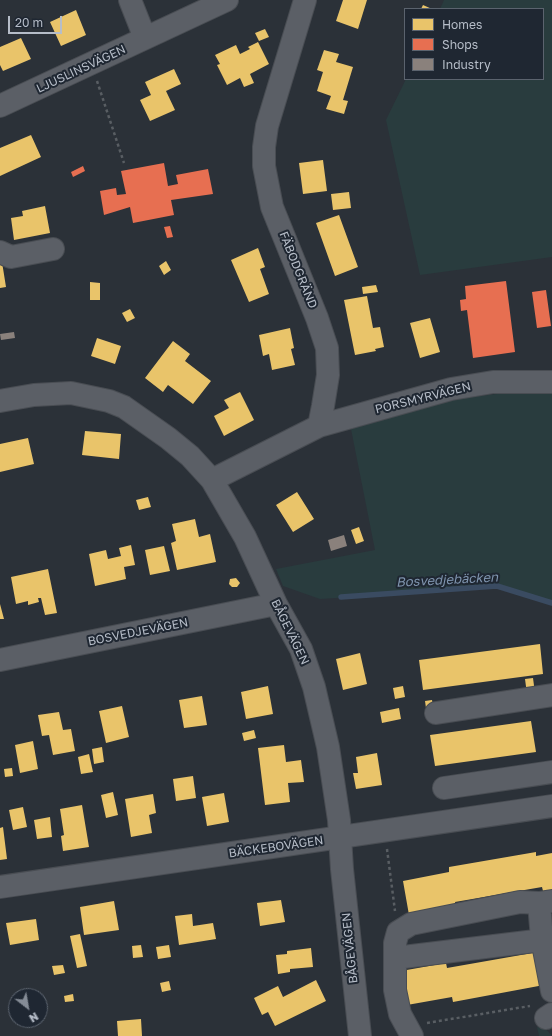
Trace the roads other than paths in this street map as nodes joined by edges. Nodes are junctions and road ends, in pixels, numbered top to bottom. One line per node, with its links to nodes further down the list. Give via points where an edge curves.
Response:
1 (130, 0): 4 (street)
2 (227, 0): 4 (street, LJUSLINSVÄGEN)
3 (305, 0): 10 (street, FÄBODGRÄND, via 268,126 264,166 272,207 327,348 328,375)
4 (145, 38): 5 (street, LJUSLINSVÄGEN)
5 (0, 106)
6 (53, 249): 7 (street, via 12,257)
7 (0, 252)
8 (552, 382): 10 (street, PORSMYRVÄGEN, via 493,382 451,389)
9 (0, 401): 11 (street, BÅGEVÄGEN, via 34,395 72,393 109,401 138,416 168,438 190,456)
10 (319, 426): 11 (street)
11 (212, 480): 12 (street, BÅGEVÄGEN, via 245,536)
12 (276, 604): 13 (street, BOSVEDJEVÄGEN); 19 (street, BÅGEVÄGEN, via 301,649 314,687 328,747)
13 (0, 660)
14 (552, 695): 15 (street)
15 (436, 713)
16 (552, 772): 17 (street)
17 (444, 788)
18 (552, 806): 19 (street, BÄCKEBOVÄGEN)
19 (340, 837): 20 (street, BÄCKEBOVÄGEN); 26 (street, BÅGEVÄGEN)
20 (0, 887)
21 (545, 902): 22 (street); 23 (street, via 520,902 411,924 398,932)
22 (547, 939): 23 (street); 24 (street)
23 (395, 958): 25 (street, via 395,990 400,1014)
24 (547, 1007)
25 (409, 1031)
26 (360, 1036)

